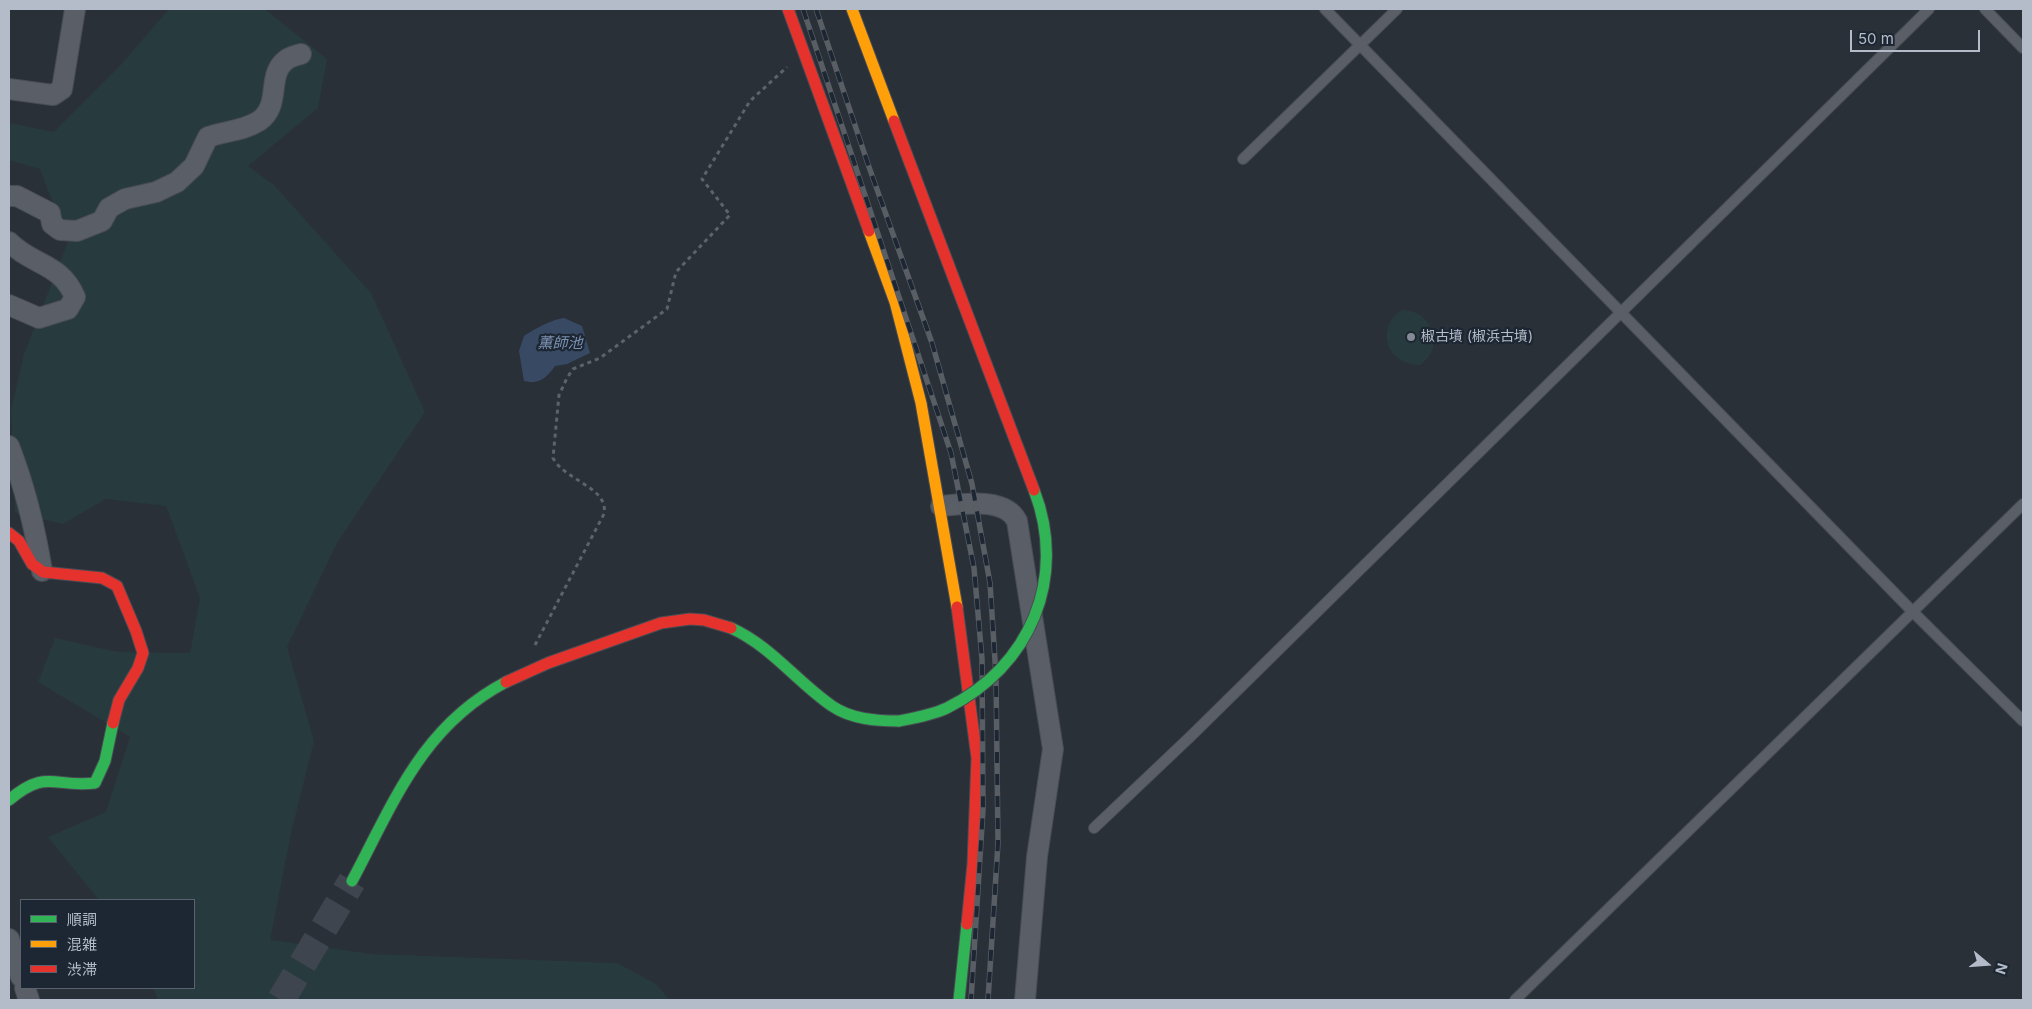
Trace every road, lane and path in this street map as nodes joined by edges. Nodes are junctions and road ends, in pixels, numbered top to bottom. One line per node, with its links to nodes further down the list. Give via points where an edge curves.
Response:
1 (75, 9): 12 (street, via 62,89 53,95)
2 (788, 9): 11 (street)
3 (852, 9): 28 (street, bridge, via 1044,523 1048,564 1042,600 1021,644 985,686 946,708 899,721 870,721 832,706 737,629 704,619 664,622 518,676 458,712 428,747)
4 (1325, 9): 8 (lane)
5 (1397, 9): 8 (lane)
6 (1929, 9): 17 (lane)
7 (1985, 9): 9 (lane)
8 (1360, 44): 13 (lane); 17 (lane)
9 (2023, 48)
10 (301, 54): 14 (street, via 286,60 280,68 273,84 274,100 260,120 235,132 208,137 194,166 178,182 109,208 102,221 77,231 60,230 52,224 50,213 17,196)
11 (805, 56): 20 (street, via 895,302 921,403); 24 (path, via 781,71 750,101 702,179 730,215 676,272 667,309 600,358 573,369 562,387 553,458 558,468 591,489 606,505)
12 (9, 89)
13 (1243, 159)
14 (9, 196)
15 (9, 242): 16 (street, via 32,259 59,272 70,284 75,297 68,309 39,318)
16 (9, 305)
17 (1621, 312): 23 (lane); 27 (lane)
18 (9, 446): 22 (street, via 36,533)
19 (2023, 504): 23 (lane)
20 (941, 506): 31 (street, via 977,758 973,864); 32 (street, via 1002,506 1017,521 1053,749 1036,874)
21 (9, 533): 22 (street, via 20,542 26,557)
22 (42, 571): 26 (street, via 106,579 117,587 144,651 143,658 124,689 101,774 95,783 83,785 43,779 28,784)
23 (1912, 611): 25 (lane); 33 (lane)
24 (531, 650)
25 (2023, 722)
26 (9, 800)
27 (1094, 828)
28 (352, 881)
29 (9, 939): 30 (street)
30 (20, 974)
31 (959, 1000)
32 (1025, 1000)
33 (1515, 1000)

